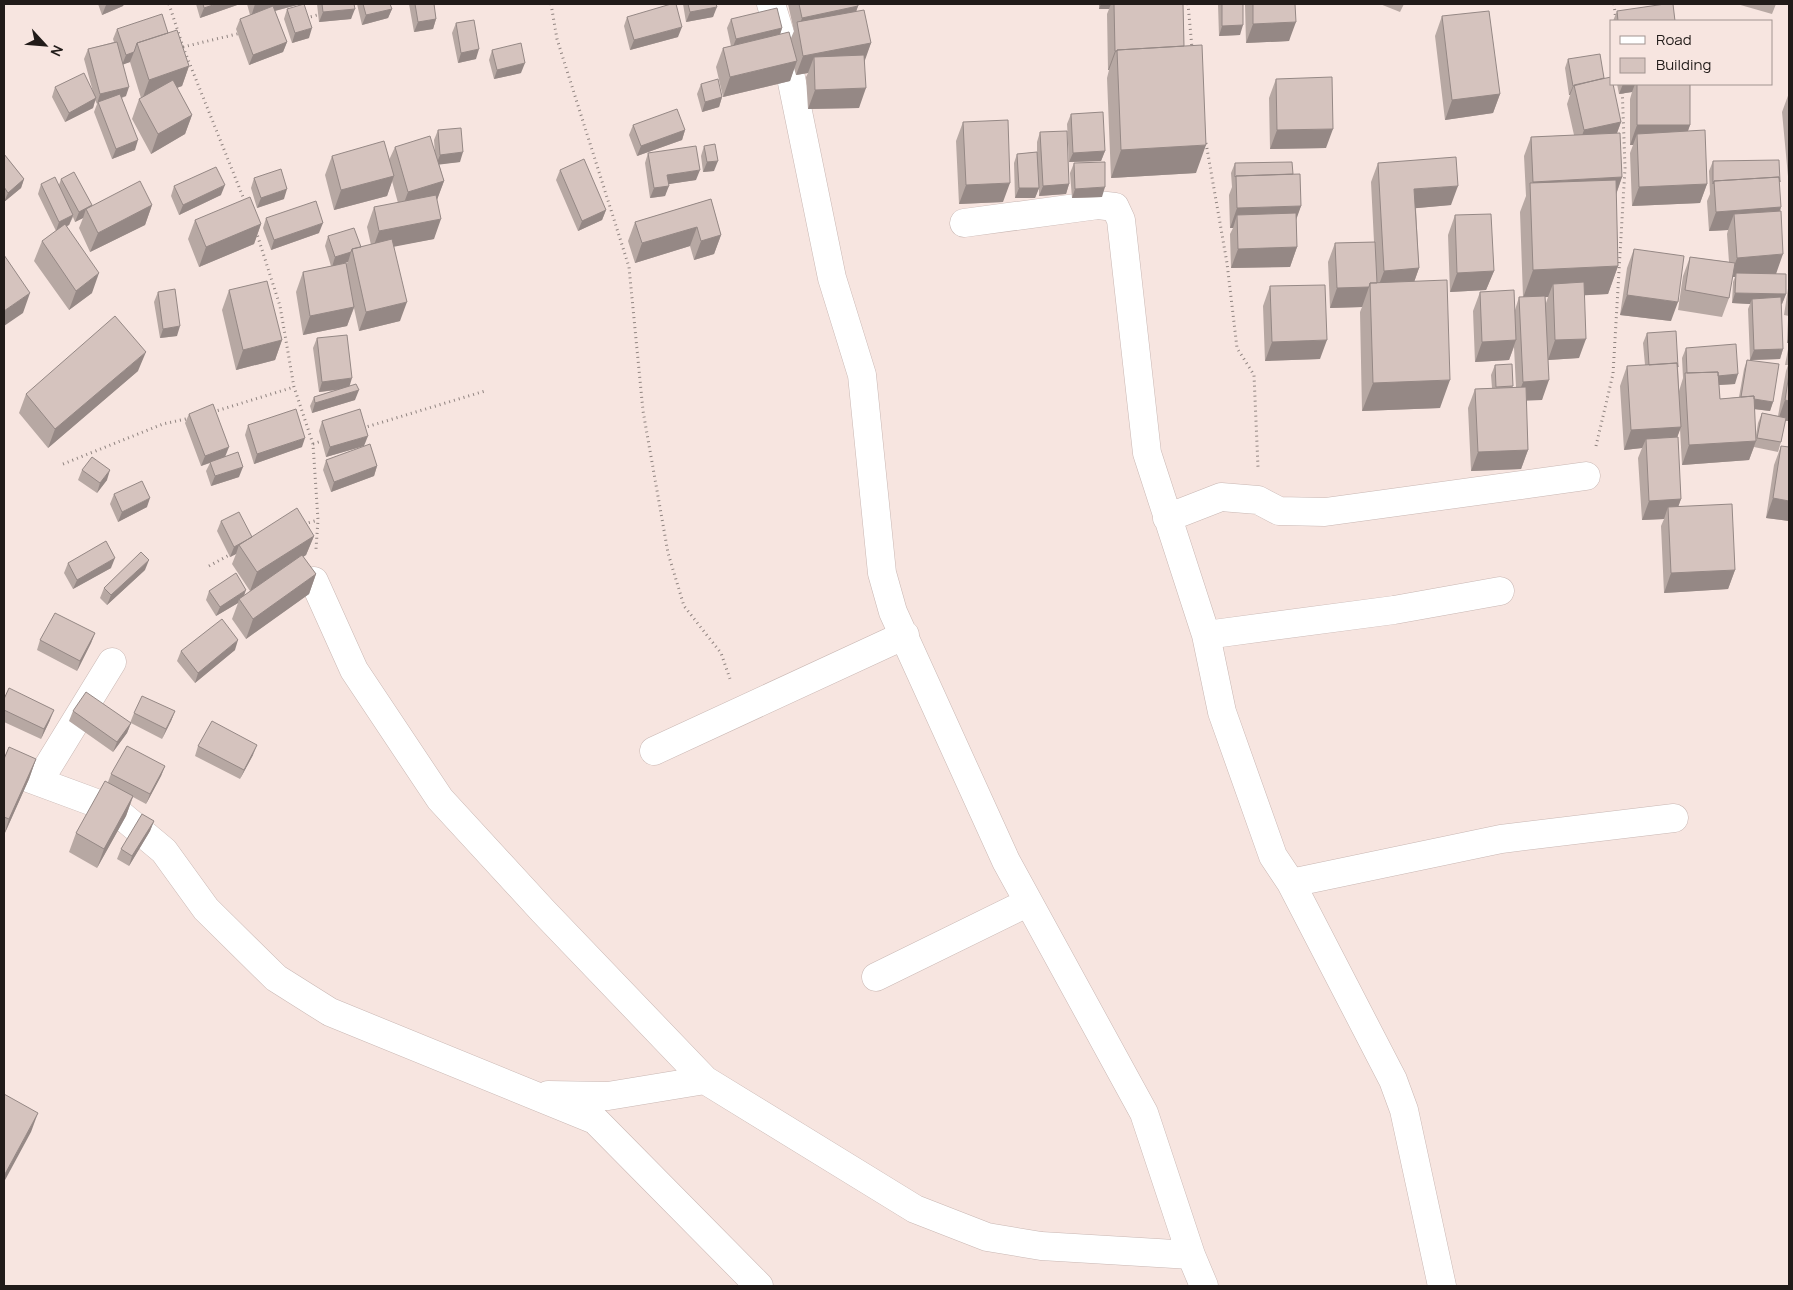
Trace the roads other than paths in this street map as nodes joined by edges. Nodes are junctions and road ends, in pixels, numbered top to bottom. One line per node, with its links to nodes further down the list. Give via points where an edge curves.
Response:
1 (771, 4): 7 (street, via 786,53 832,278 862,375 882,573 893,612)
2 (964, 223): 4 (street, via 1098,205 1115,207 1121,220 1147,453)
3 (1586, 476): 4 (street, via 1325,512 1279,510 1258,500 1221,497)
4 (1168, 518): 8 (street)
5 (314, 581): 17 (street, via 354,670 440,799)
6 (1500, 591): 8 (street, via 1394,610)
7 (905, 635): 10 (street); 15 (street)
8 (1206, 635): 14 (street, via 1222,712 1273,856)
9 (112, 662): 12 (street)
10 (654, 751)
11 (4, 769): 12 (street)
12 (39, 781): 18 (street, via 115,810 164,850 206,909 276,978 322,1007)
13 (1674, 818): 14 (street, via 1500,839)
14 (1291, 883): 22 (street, via 1396,1088 1404,1110)
15 (1027, 903): 16 (street); 19 (street, via 1144,1113)
16 (876, 977)
17 (705, 1080): 18 (street, via 608,1096); 19 (street, via 915,1209 986,1237 1041,1246)
18 (533, 1094): 20 (street, via 595,1120)
19 (1191, 1256): 21 (street)
20 (759, 1286)
21 (1204, 1286)
22 (1442, 1286)

